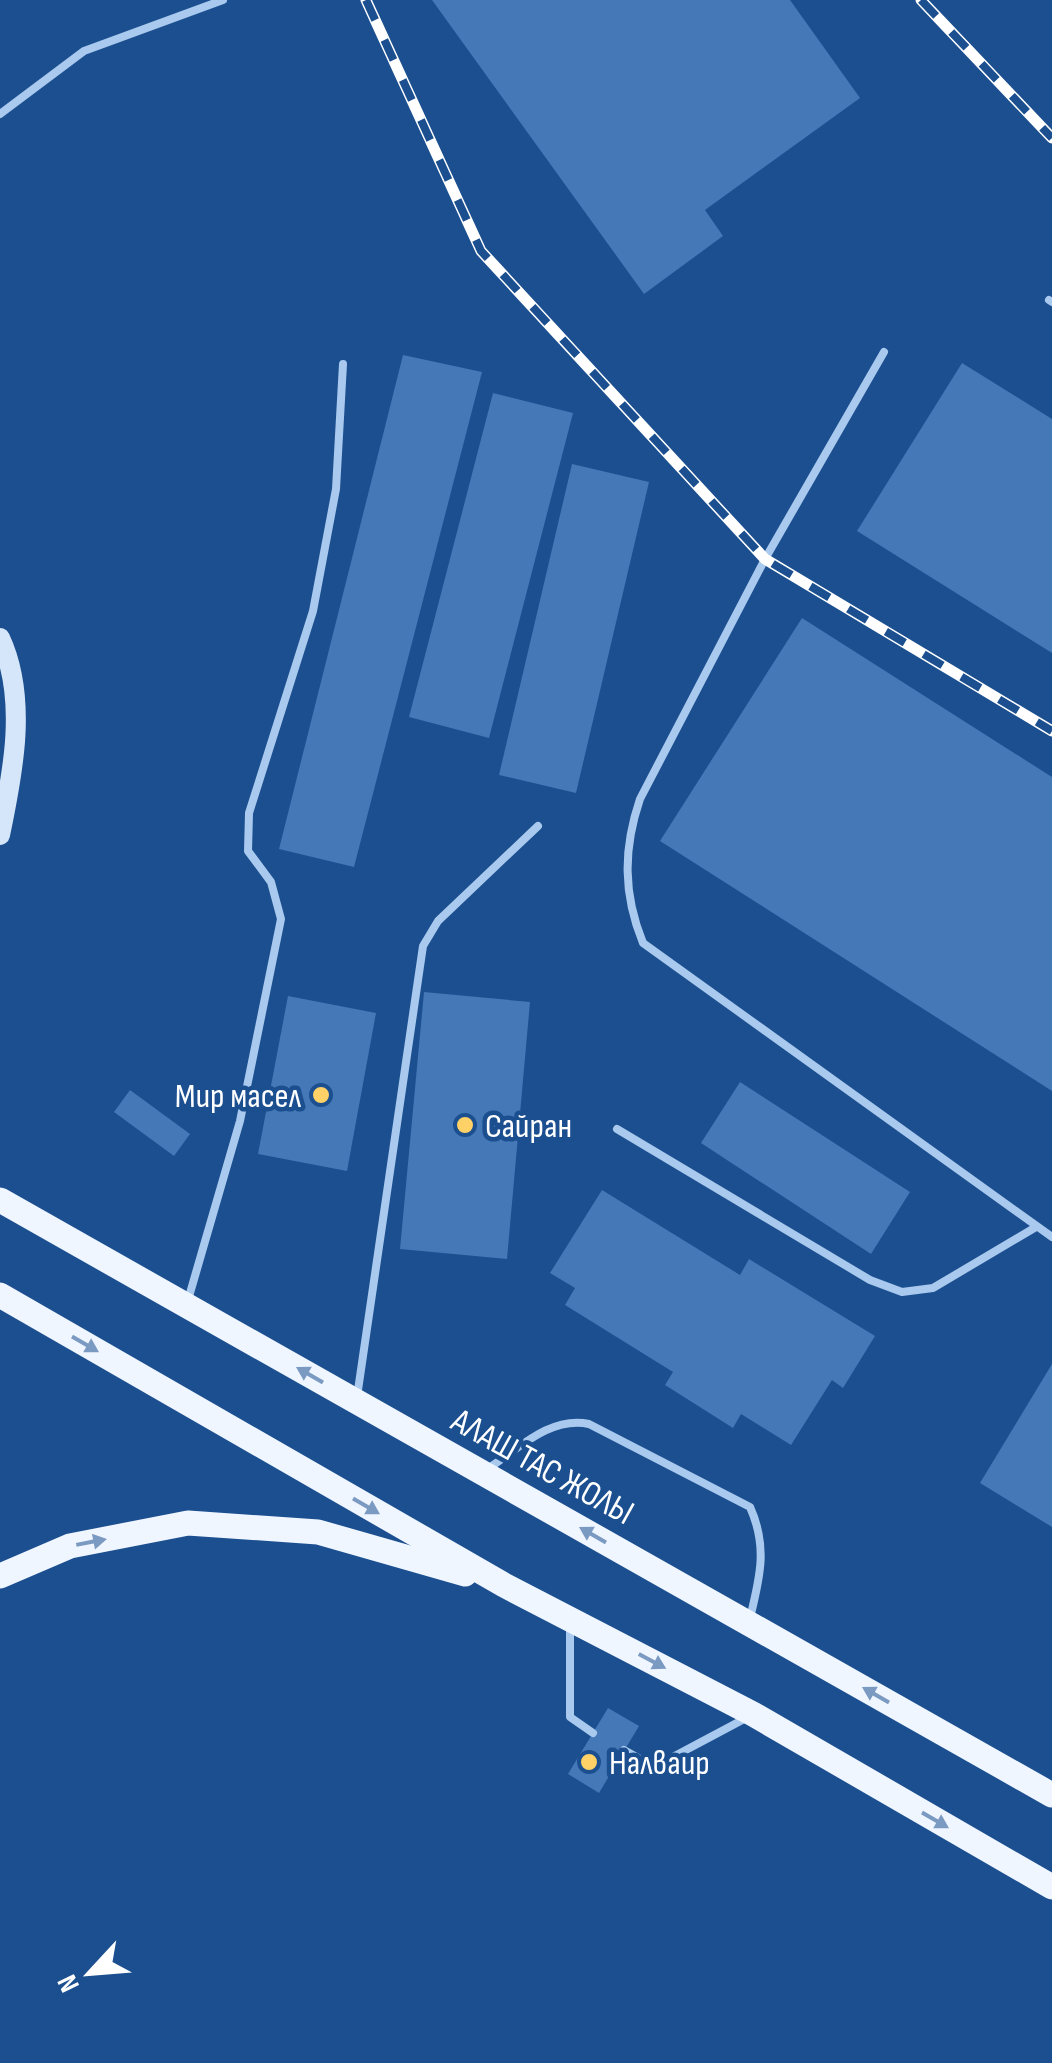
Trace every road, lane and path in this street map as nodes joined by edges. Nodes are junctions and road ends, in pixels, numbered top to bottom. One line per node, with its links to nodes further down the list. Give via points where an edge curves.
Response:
1 (223, 0): 2 (lane, via 84,51)
2 (0, 114)
3 (884, 352): 10 (lane, via 765,559 640,800 626,840 628,907 642,943)
4 (343, 364): 13 (lane, via 336,488 313,612 249,813 248,851 271,882 281,919 240,1121)
5 (0, 638): 7 (main road, via 8,656 17,748)
6 (538, 826): 14 (lane, via 438,922 422,946)
7 (0, 835)
8 (616, 1129): 10 (lane, via 870,1280 902,1292 933,1288)
9 (0, 1200): 13 (main road, АЛАШ ТАС ЖОЛЫ)
10 (1036, 1227): 11 (lane)
11 (1052, 1237)
12 (0, 1295): 17 (main road, one-way to 17)
13 (187, 1304): 14 (main road, АЛАШ ТАС ЖОЛЫ, one-way to 13)
14 (356, 1402): 15 (main road, АЛАШ ТАС ЖОЛЫ)
15 (483, 1472): 19 (main road, АЛАШ ТАС ЖОЛЫ, one-way to 15); 19 (lane, via 570,1420 750,1507 764,1562)
16 (0, 1576): 17 (main road, one-way to 17, via 70,1546 188,1523 318,1532)
17 (504, 1585): 18 (main road)
18 (570, 1617): 20 (main road, one-way to 20); 21 (lane, via 570,1717)
19 (748, 1622): 23 (main road, АЛАШ ТАС ЖОЛЫ, one-way to 19)
20 (752, 1714): 22 (lane, via 654,1766); 24 (main road, one-way to 24)
21 (593, 1733)
22 (624, 1750)
23 (1052, 1794)
24 (1052, 1887)

